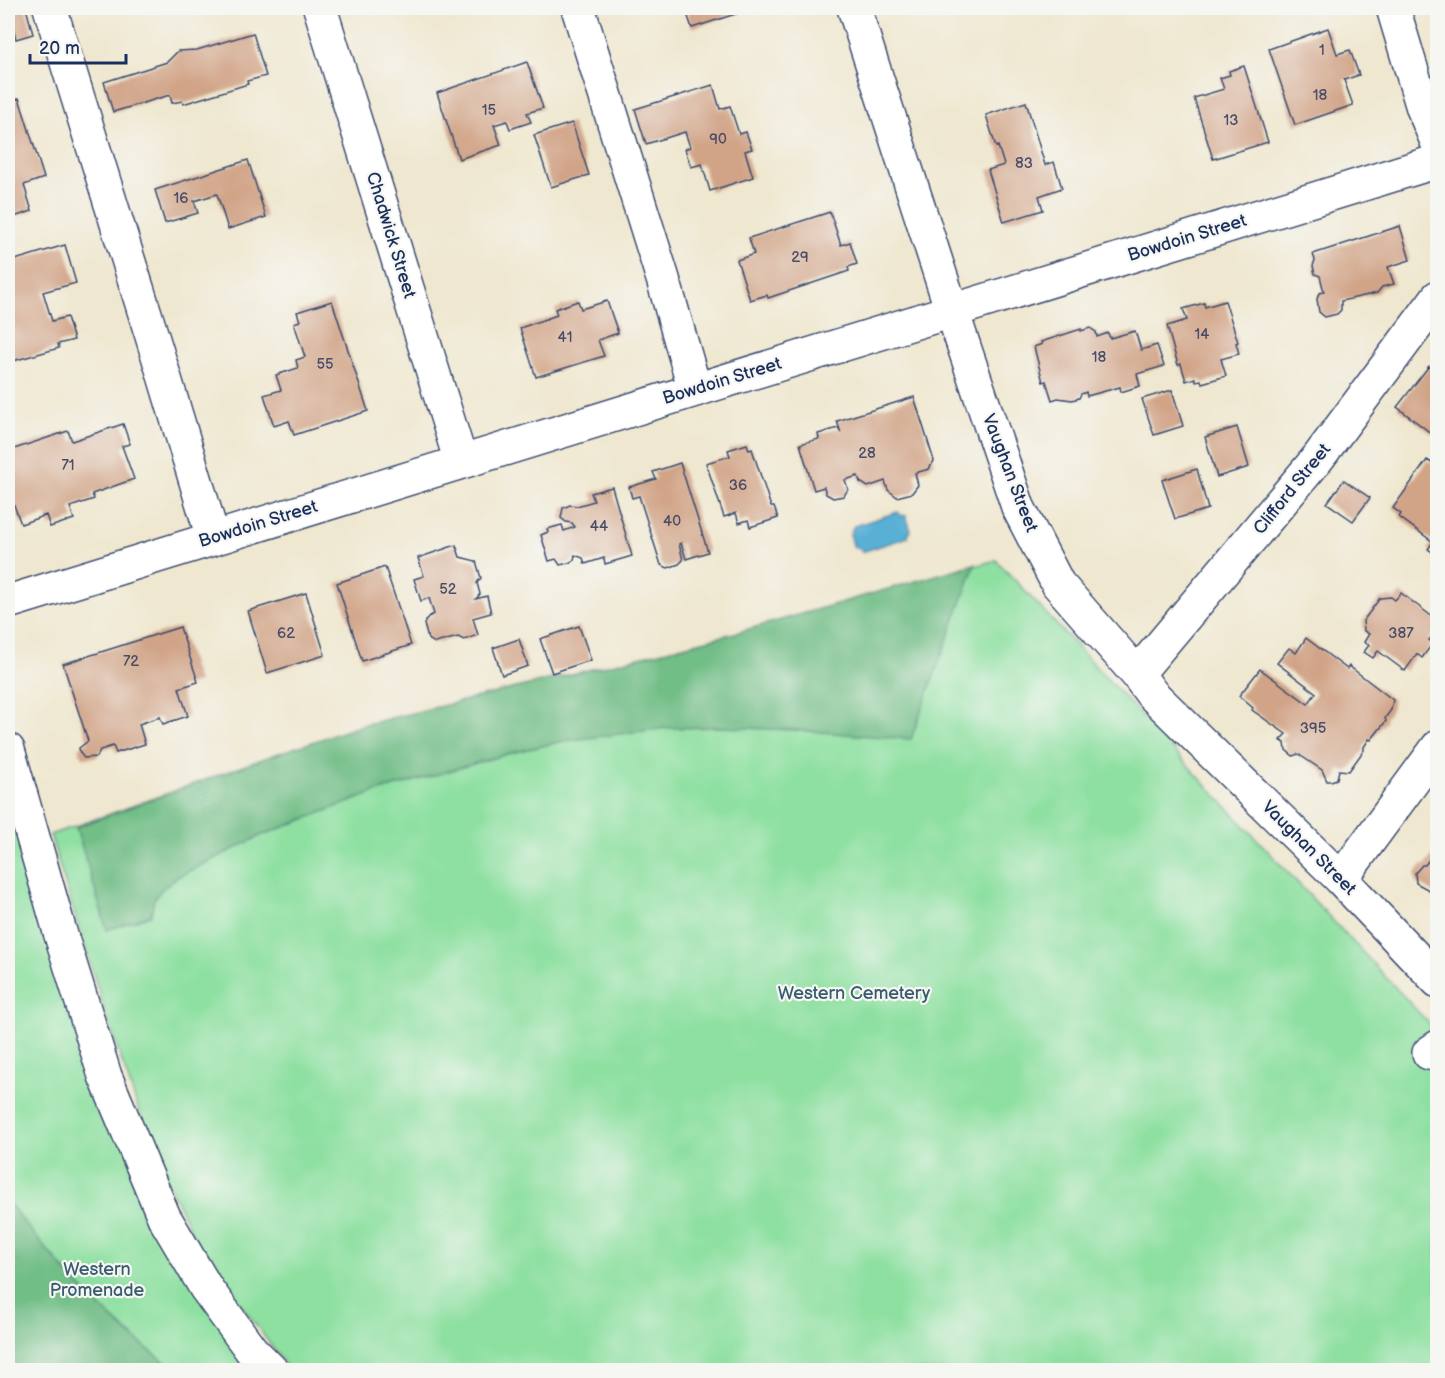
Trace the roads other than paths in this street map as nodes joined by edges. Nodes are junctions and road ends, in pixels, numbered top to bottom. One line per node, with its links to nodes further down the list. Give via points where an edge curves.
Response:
1 (50, 8): 12 (street)
2 (320, 8): 11 (street, Chadwick Street)
3 (578, 8): 10 (street)
4 (854, 8): 9 (street, Vaughan Street)
5 (1393, 8): 6 (street)
6 (1437, 144)
7 (1437, 161): 9 (street, Bowdoin Street)
8 (1437, 297): 14 (street, Clifford Street, via 1318,458)
9 (952, 311): 10 (street, Bowdoin Street); 14 (street, Vaughan Street, via 1018,507 1058,584)
10 (695, 390): 11 (street, Bowdoin Street)
11 (461, 462): 12 (street, Bowdoin Street)
12 (213, 538): 13 (street, Bowdoin Street)
13 (8, 602)
14 (1137, 674): 17 (street, Vaughan Street, via 1152,694)
15 (1437, 747): 17 (street)
16 (8, 750): 19 (street, via 105,1076 164,1217 206,1288)
17 (1341, 879): 18 (street, Vaughan Street)
18 (1437, 981)
19 (271, 1371)

